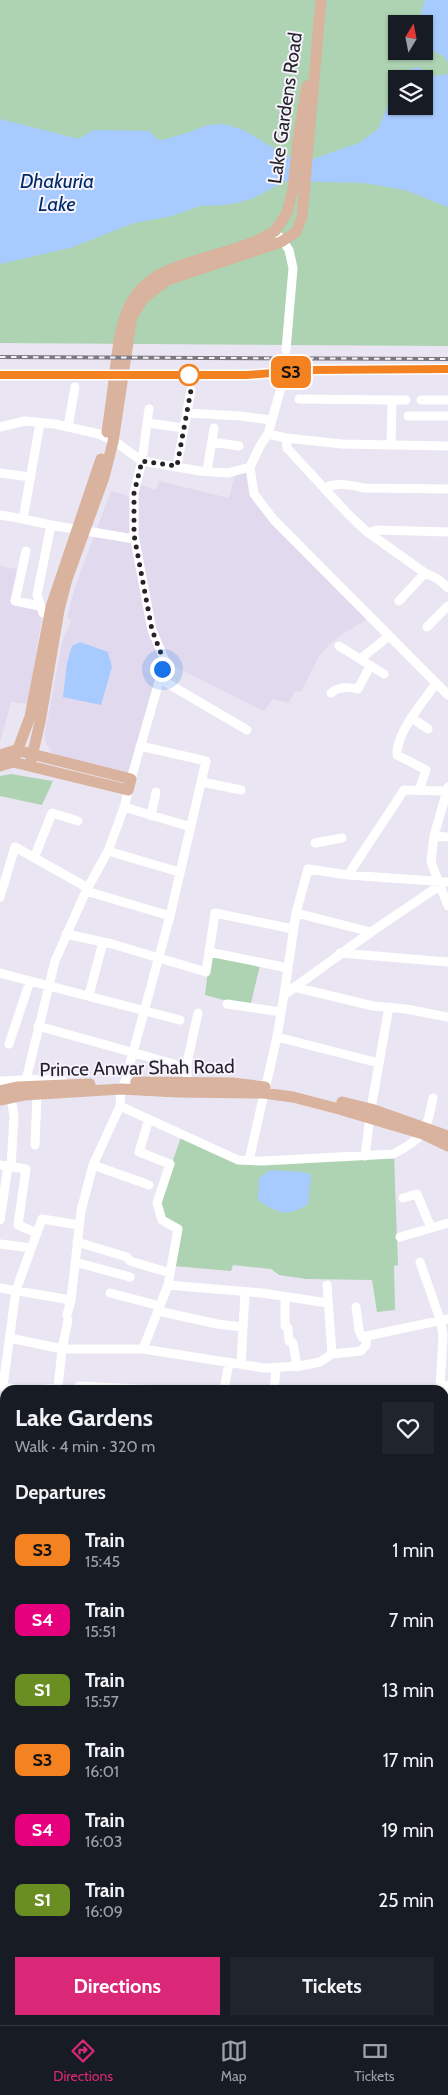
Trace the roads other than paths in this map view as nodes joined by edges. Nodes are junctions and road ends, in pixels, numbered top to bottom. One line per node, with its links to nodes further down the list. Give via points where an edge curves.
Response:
1 (316, 0): 3 (main road, Lake Gardens Road)
2 (321, 0): 3 (main road, Lake Gardens Road)
3 (303, 148): 4 (main road, Lake Gardens Road)
4 (299, 189): 5 (main road, Lake Gardens Road); 6 (main road, via 300,225)
5 (275, 231): 6 (street); 7 (main road)
6 (283, 241): 7 (main road); 8 (street, via 292,258 293,278)
7 (255, 246): 55 (main road, via 173,268 138,292 128,307 121,325 105,446 72,554)
8 (286, 350)
9 (282, 384): 21 (street)
10 (75, 387): 25 (street)
11 (191, 390): 18 (street)
12 (299, 399): 13 (street)
13 (392, 400): 14 (street); 31 (street)
14 (406, 400)
15 (421, 400): 16 (street)
16 (448, 400)
17 (149, 409): 23 (street)
18 (187, 413): 21 (street); 26 (street)
19 (408, 416): 20 (street)
20 (448, 416)
21 (272, 420): 28 (street)
22 (40, 423): 24 (street, via 25,421); 25 (street); 39 (street)
23 (147, 423): 26 (street); 34 (street)
24 (0, 427)
25 (68, 427): 34 (street, via 99,434)
26 (184, 428): 35 (street)
27 (214, 428): 30 (street)
28 (268, 434): 29 (street); 36 (street)
29 (286, 438): 31 (street, via 342,444); 40 (street, via 287,448)
30 (212, 442): 32 (street); 37 (street)
31 (391, 444): 33 (street)
32 (239, 446)
33 (448, 446)
34 (142, 461): 35 (street); 47 (street, via 134,493)
35 (177, 466): 37 (street)
36 (250, 467): 37 (street, via 228,473); 57 (street, via 254,494 274,520)
37 (207, 471)
38 (0, 473): 39 (street)
39 (30, 477): 43 (street)
40 (325, 488): 41 (street, via 356,485 364,488); 46 (street)
41 (448, 489)
42 (0, 514): 43 (street)
43 (23, 518): 44 (street)
44 (52, 525): 47 (street); 55 (street, via 37,595)
45 (448, 532): 46 (street, via 377,530)
46 (368, 533): 49 (street)
47 (134, 539): 62 (street, via 152,630 164,661)
48 (26, 551): 55 (street, via 15,601)
49 (425, 573): 51 (street); 53 (street)
50 (448, 577): 51 (street)
51 (438, 579): 52 (street)
52 (448, 588)
53 (399, 601)
54 (448, 606): 56 (street)
55 (48, 609): 70 (main road, via 40,722); 72 (main road, via 30,717)
56 (427, 627)
57 (389, 636): 59 (street); 63 (street)
58 (339, 646): 59 (street)
59 (360, 659): 60 (street)
60 (370, 666): 61 (street); 64 (street, via 358,689 343,687)
61 (384, 674)
62 (160, 679): 68 (street); 69 (street)
63 (436, 684): 65 (street); 66 (street)
64 (332, 694)
65 (448, 696)
66 (412, 718): 67 (street); 79 (street, via 397,747 397,755 426,770)
67 (428, 729)
68 (246, 730)
69 (140, 746): 75 (street, via 206,761); 76 (street)
70 (32, 754): 72 (main road); 74 (main road); 76 (main road)
71 (0, 755): 72 (main road)
72 (15, 756): 73 (main road); 74 (main road)
73 (0, 766)
74 (30, 766): 76 (main road)
75 (202, 782): 78 (street); 84 (street)
76 (130, 784): 81 (street)
77 (447, 789): 79 (street); 85 (street)
78 (241, 790)
79 (420, 790): 92 (street, via 404,790)
80 (156, 792): 82 (street)
81 (124, 807): 82 (street); 89 (street)
82 (151, 816): 84 (street)
83 (78, 821): 90 (street, via 52,813)
84 (191, 827): 91 (street)
85 (434, 836): 86 (street); 93 (street, via 431,862)
86 (448, 837)
87 (342, 838): 88 (street)
88 (315, 843)
89 (108, 850): 91 (street); 94 (street)
90 (34, 858): 94 (street); 95 (street, via 15,847)
91 (179, 872): 98 (street)
92 (348, 875): 93 (street); 97 (street, via 308,869)
93 (442, 883): 96 (street); 100 (street)
94 (87, 890): 98 (street); 101 (street)
95 (0, 898)
96 (448, 906)
97 (296, 913): 99 (street); 100 (street)
98 (170, 916): 105 (street)
99 (293, 929): 103 (street, via 215,913); 107 (street)
100 (371, 932): 104 (street)
101 (66, 934): 102 (street); 110 (street)
102 (103, 942): 105 (street); 112 (street)
103 (209, 952): 105 (street, via 206,972); 107 (street)
104 (340, 953): 106 (street); 111 (street)
105 (159, 960): 116 (street)
106 (448, 962)
107 (288, 968): 113 (street)
108 (0, 973): 109 (street)
109 (30, 981): 110 (street); 123 (street)
110 (49, 986): 112 (street); 121 (street)
111 (294, 987): 113 (street); 115 (street)
112 (89, 995): 116 (street)
113 (284, 995): 117 (street)
114 (227, 1004): 117 (street)
115 (389, 1007): 119 (street); 125 (street)
116 (144, 1010): 120 (street); 124 (street)
117 (281, 1012): 122 (street)
118 (198, 1013): 129 (street, via 187,1063)
119 (448, 1017)
120 (180, 1020)
121 (38, 1026): 124 (street); 127 (street)
122 (277, 1037): 125 (street); 133 (street)
123 (9, 1044)
124 (132, 1054): 126 (street); 131 (street)
125 (379, 1063): 138 (street)
126 (174, 1064)
127 (26, 1080): 128 (street); 130 (street)
128 (0, 1082)
129 (187, 1084): 131 (main road, Prince Anwar Shah Road); 133 (main road, Prince Anwar Shah Road, via 232,1083)
130 (80, 1085): 131 (main road, Prince Anwar Shah Road); 132 (main road, Prince Anwar Shah Road)
131 (123, 1085): 133 (main road, Prince Anwar Shah Road, via 177,1092); 134 (main road, Prince Anwar Shah Road); 137 (street)
132 (0, 1090)
133 (264, 1090): 138 (main road, Prince Anwar Shah Road); 145 (street)
134 (37, 1095): 135 (main road, Prince Anwar Shah Road); 142 (street)
135 (6, 1098): 147 (street, via 14,1116)
136 (433, 1098): 140 (street)
137 (120, 1106): 139 (street); 146 (street)
138 (370, 1113): 140 (main road, Prince Anwar Shah Road); 144 (street)
139 (149, 1119): 145 (street, via 238,1160); 162 (street, via 139,1152 170,1164 157,1203 162,1220 178,1230)
140 (425, 1131): 141 (main road, Prince Anwar Shah Road); 143 (main road, Prince Anwar Shah Road); 144 (street, via 393,1154)
141 (448, 1136)
142 (35, 1145)
143 (448, 1146)
144 (365, 1156): 145 (street)
145 (248, 1160)
146 (93, 1165): 148 (street); 153 (street)
147 (6, 1166): 150 (street); 152 (street, via 26,1169)
148 (149, 1185)
149 (403, 1198): 154 (street, via 417,1194)
150 (0, 1220): 152 (street)
151 (448, 1223): 154 (street)
152 (18, 1225): 155 (street)
153 (79, 1225): 155 (street, via 42,1219); 157 (street)
154 (431, 1228): 156 (street)
155 (37, 1233): 159 (street)
156 (400, 1237)
157 (77, 1242): 160 (street); 162 (street)
158 (0, 1244): 159 (street)
159 (31, 1248): 167 (street)
160 (75, 1262): 163 (street); 171 (street)
161 (420, 1262): 175 (street)
162 (170, 1274): 165 (street)
163 (130, 1277)
164 (327, 1284): 172 (street)
165 (168, 1285): 169 (street); 174 (street)
166 (0, 1288): 167 (street)
167 (16, 1290): 171 (street); 178 (street)
168 (110, 1293): 174 (street)
169 (245, 1293): 170 (street); 176 (street)
170 (285, 1297): 172 (street); 185 (street, via 285,1326 289,1341 293,1343)
171 (71, 1300): 179 (street)
172 (328, 1303): 181 (street)
173 (356, 1307): 177 (street, via 359,1330 362,1337)
174 (159, 1308): 176 (street, via 217,1324); 180 (street)
175 (445, 1321): 177 (street); 191 (street)
176 (243, 1327): 184 (street)
177 (367, 1336): 181 (street, via 366,1346 361,1352)
178 (10, 1338): 179 (street); 182 (street)
179 (62, 1348): 180 (street); 188 (street)
180 (143, 1349): 183 (street)
181 (332, 1354): 185 (street, via 320,1362)
182 (4, 1356): 187 (street)
183 (229, 1362): 184 (street); 189 (street)
184 (241, 1364): 186 (street)
185 (297, 1367): 186 (street)
186 (276, 1369): 190 (street)
187 (2, 1385)
188 (60, 1385)
189 (225, 1385)
190 (274, 1385)
191 (440, 1385)

